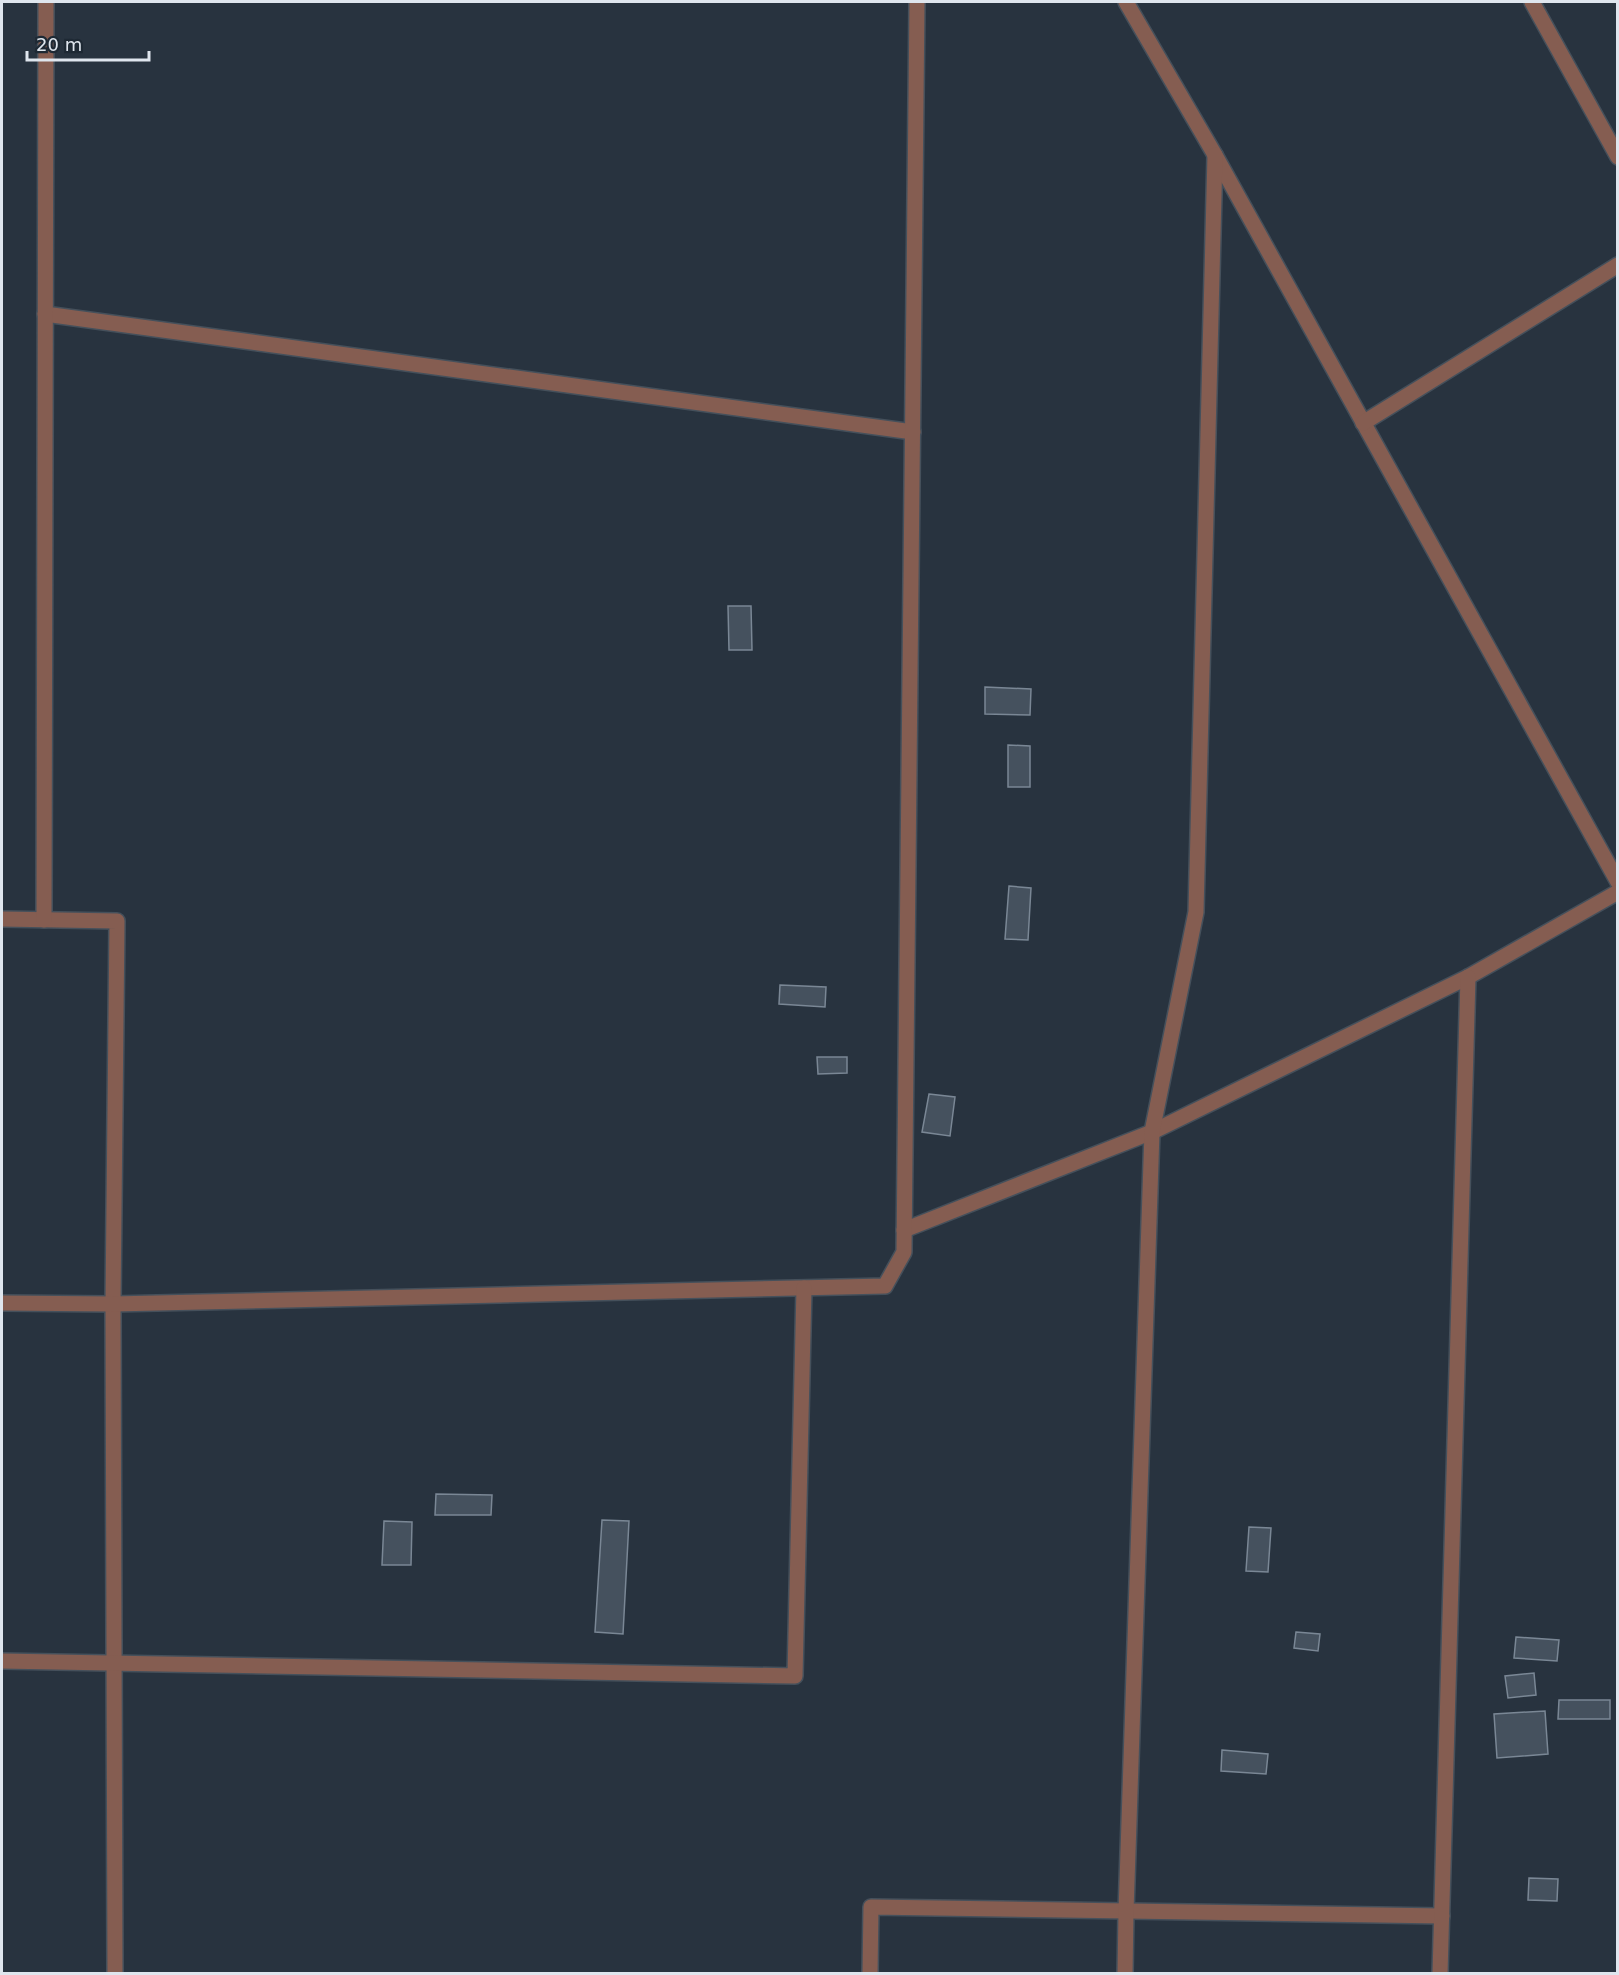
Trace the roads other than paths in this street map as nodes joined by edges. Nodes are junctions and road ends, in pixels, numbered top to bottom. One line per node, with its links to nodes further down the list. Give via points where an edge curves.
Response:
1 (46, 2): 8 (street)
2 (917, 2): 10 (street)
3 (1126, 2): 5 (street)
4 (1532, 2): 6 (street)
5 (1215, 155): 9 (street); 16 (street, via 1196,912)
6 (1617, 157)
7 (1617, 265): 9 (street)
8 (45, 314): 10 (street); 14 (street)
9 (1363, 423): 11 (street)
10 (913, 432): 17 (street)
11 (1617, 882)
12 (1617, 892): 15 (street)
13 (2, 919): 14 (street)
14 (44, 920): 20 (street, via 117,921)
15 (1468, 977): 16 (street); 24 (street)
16 (1152, 1132): 17 (street); 23 (street)
17 (904, 1230): 18 (street, via 904,1252 885,1286)
18 (804, 1288): 20 (street); 22 (street, via 795,1676)
19 (2, 1303): 20 (street)
20 (113, 1304): 22 (street)
21 (2, 1661): 22 (street)
22 (114, 1663): 25 (street)
23 (1126, 1912): 24 (street); 26 (street, via 871,1907); 27 (street)
24 (1442, 1916): 28 (street)
25 (115, 1974)
26 (870, 1974)
27 (1125, 1974)
28 (1440, 1974)

